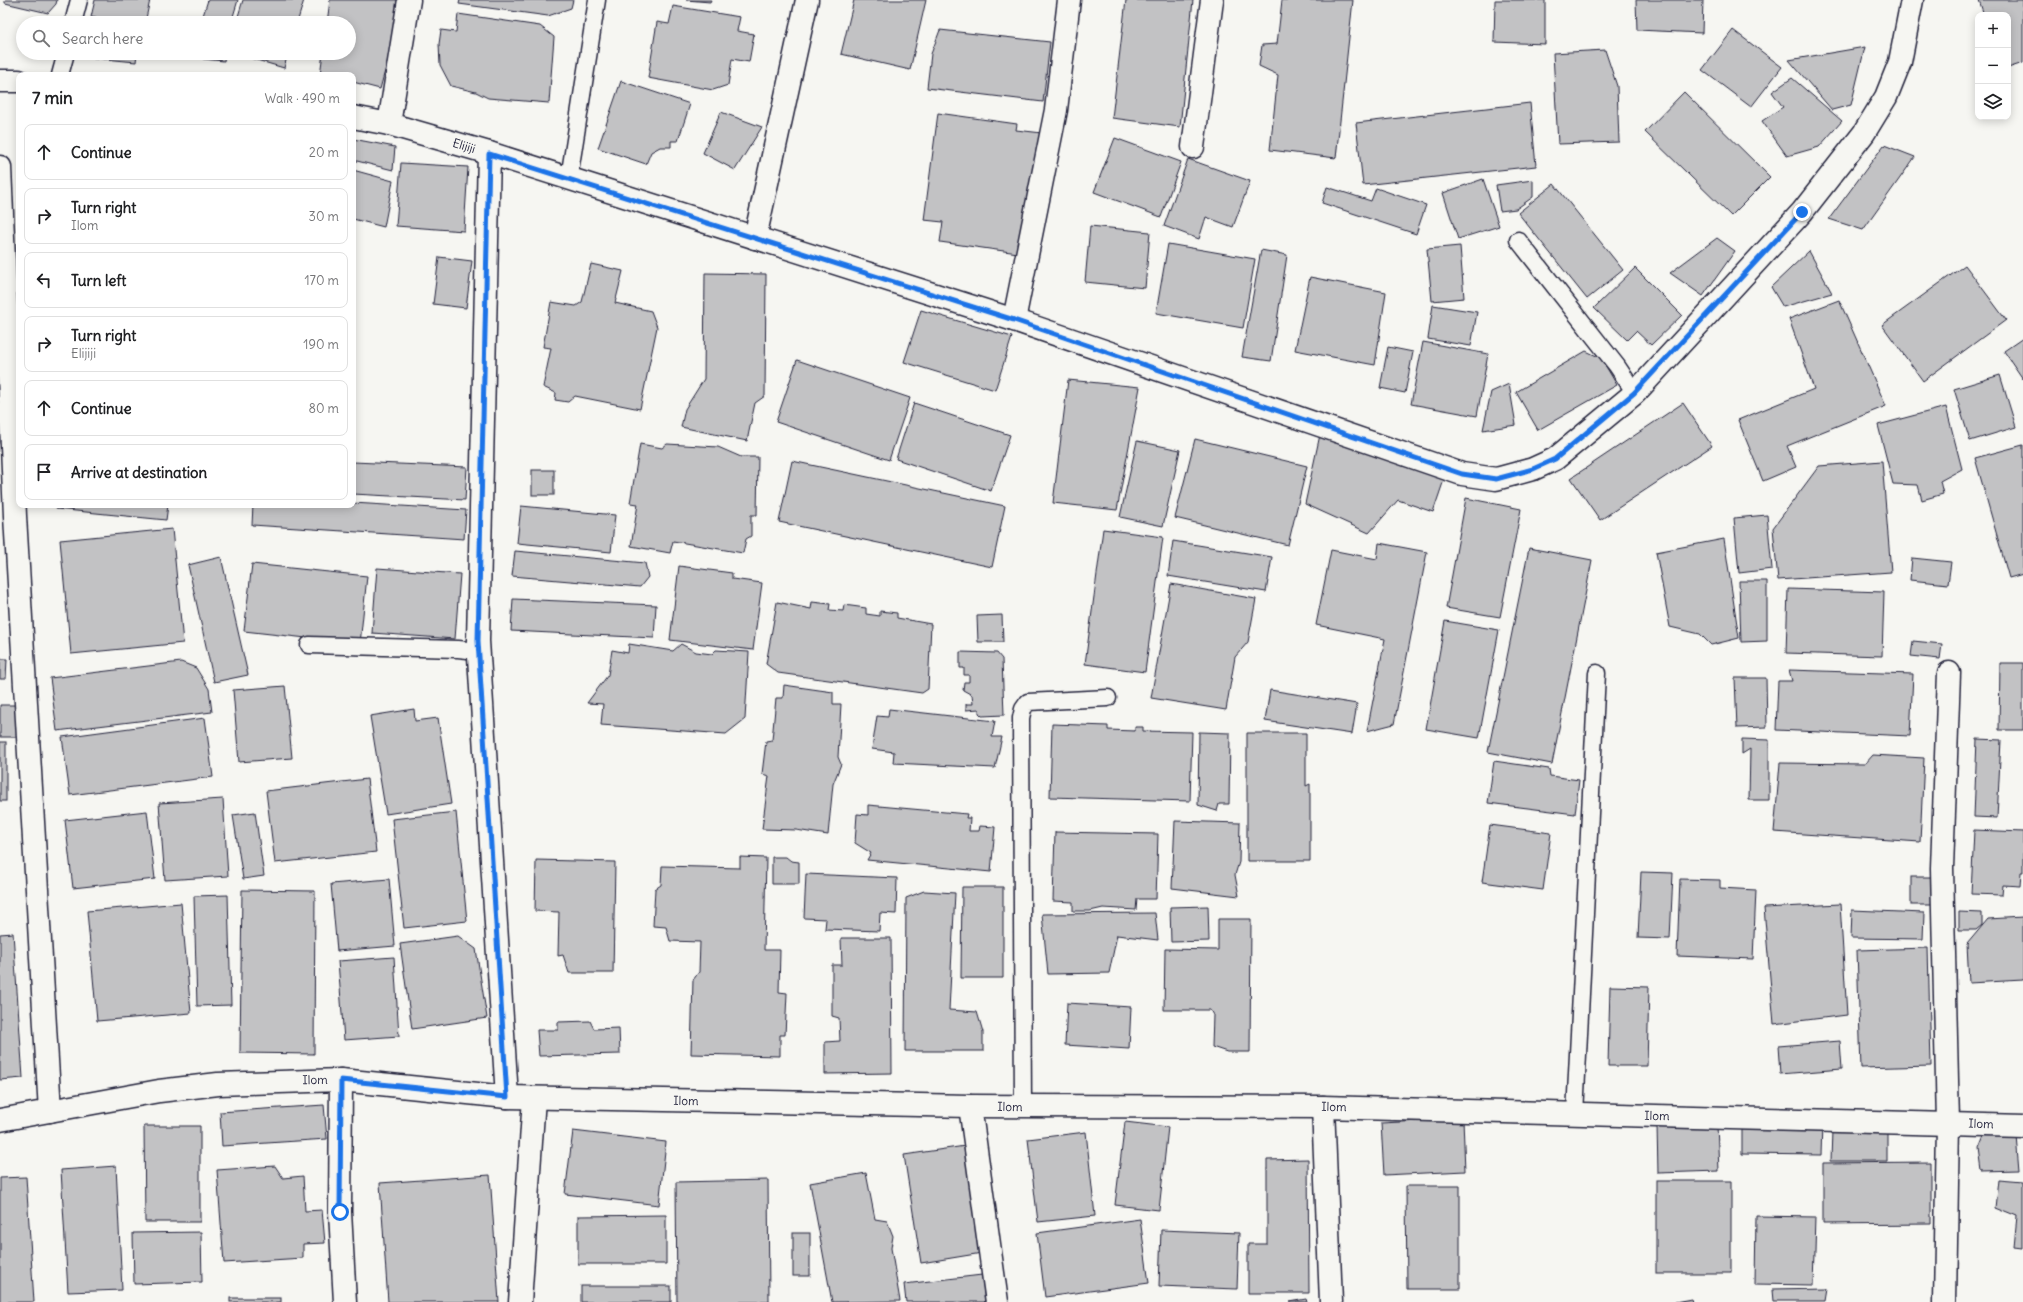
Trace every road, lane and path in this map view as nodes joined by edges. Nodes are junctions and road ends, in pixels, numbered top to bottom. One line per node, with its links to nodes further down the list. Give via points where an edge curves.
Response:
1 (79, 0): 8 (lane)
2 (409, 0): 14 (street)
3 (597, 0): 18 (lane)
4 (807, 0): 19 (street)
5 (1070, 0): 21 (street, via 1056,110)
6 (1212, 0): 15 (street)
7 (1912, 0): 22 (street, Elijiji, via 1900,62 1886,97 1864,133 1802,212)
8 (75, 16)
9 (64, 60): 10 (lane)
10 (61, 72)
11 (0, 81): 12 (street)
12 (16, 82)
13 (356, 118): 14 (street, Elijiji)
14 (389, 124): 16 (street, Elijiji)
15 (1194, 147)
16 (489, 154): 18 (street, Elijiji); 24 (street)
17 (0, 167): 34 (street, via 15,516)
18 (569, 178): 19 (street, Elijiji)
19 (755, 238): 21 (street, Elijiji)
20 (1518, 240): 22 (lane, via 1617,366)
21 (1014, 320): 22 (street, Elijiji, via 1462,474 1496,479 1533,469 1555,459)
22 (1634, 393)
23 (309, 645): 24 (lane, via 458,649)
24 (478, 652): 29 (street)
25 (1597, 673): 35 (lane)
26 (1950, 673): 37 (street, via 1942,868)
27 (1108, 698): 32 (lane, via 1028,702 1021,718)
28 (341, 1080): 29 (street, Ilom); 34 (street, Ilom, via 218,1084 159,1091); 39 (street, via 340,1212)
29 (507, 1097): 30 (street, Ilom)
30 (534, 1098): 31 (street, Ilom); 40 (street)
31 (970, 1106): 32 (street, Ilom); 41 (street)
32 (1024, 1107): 33 (street, Ilom)
33 (1323, 1107): 35 (street, Ilom); 42 (street)
34 (50, 1111): 36 (street, Ilom)
35 (1575, 1114): 37 (street, Ilom)
36 (0, 1120)
37 (1948, 1123): 38 (street, Ilom); 43 (street)
38 (2023, 1126)
39 (345, 1302)
40 (520, 1302)
41 (997, 1302)
42 (1331, 1302)
43 (1945, 1302)

